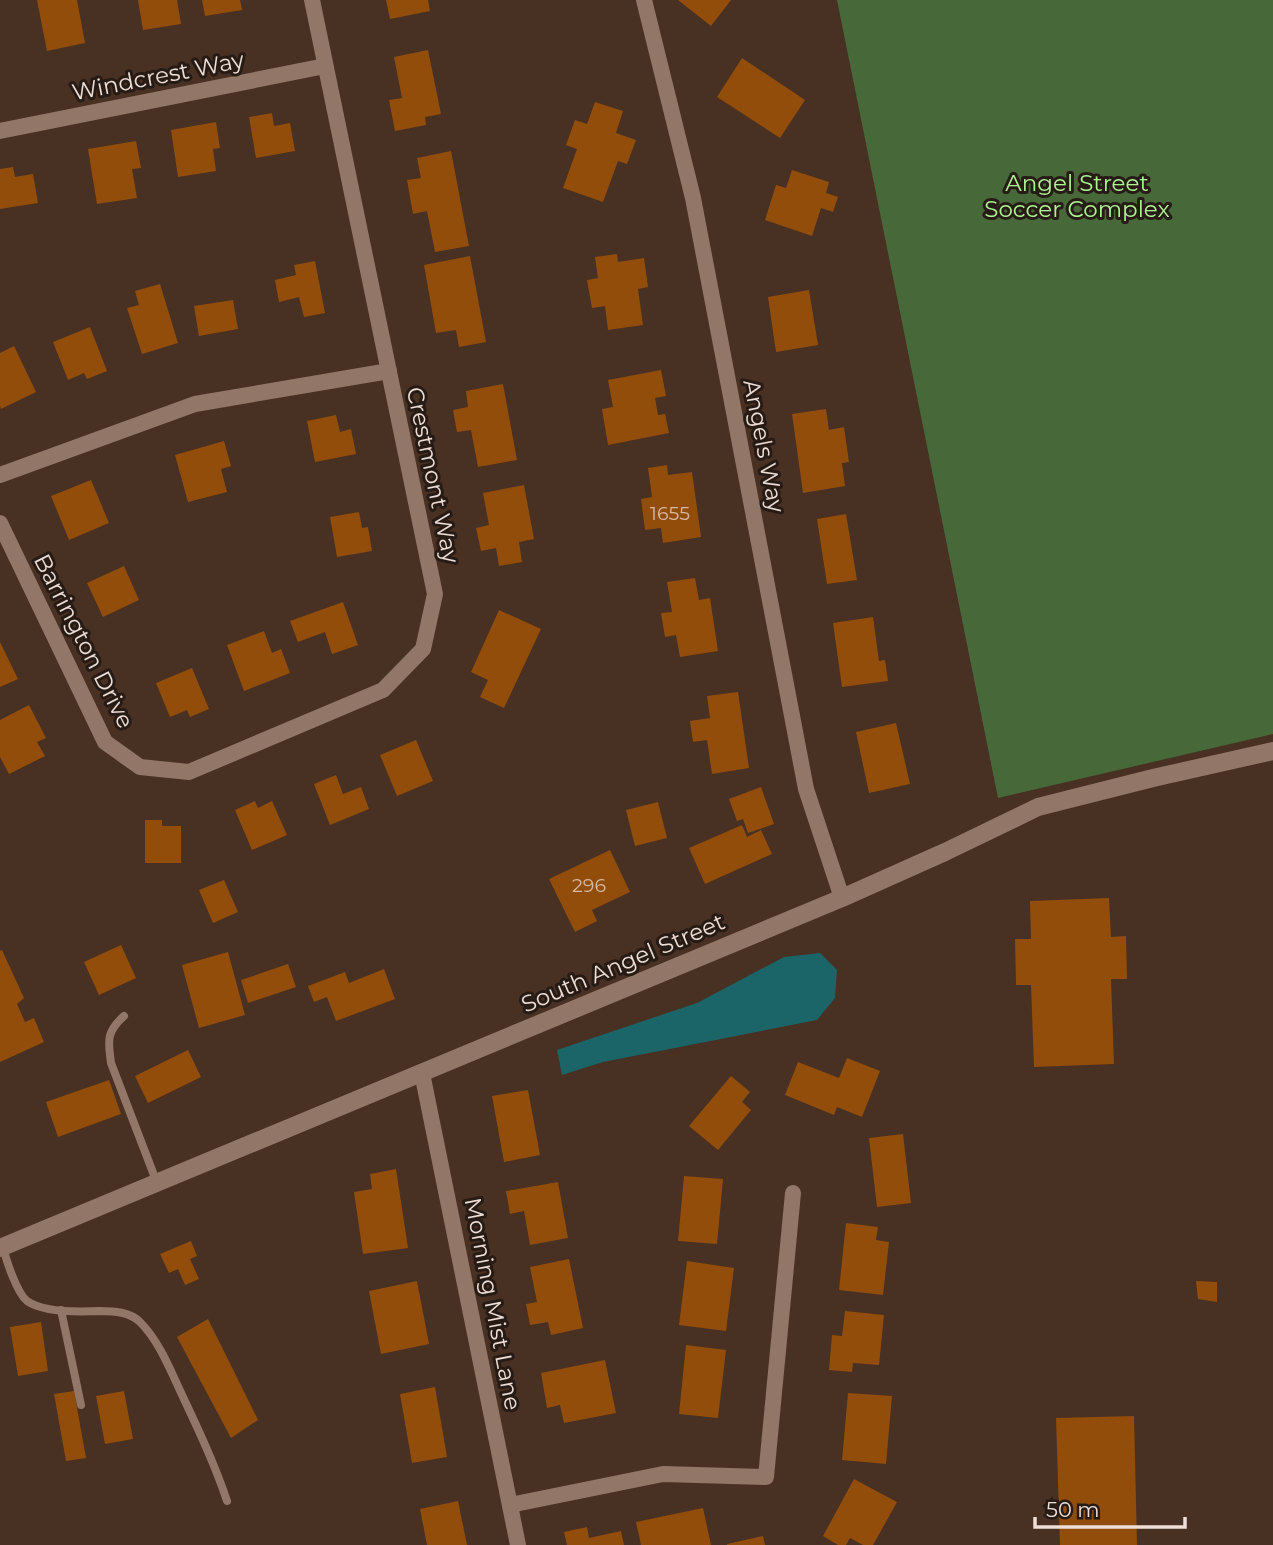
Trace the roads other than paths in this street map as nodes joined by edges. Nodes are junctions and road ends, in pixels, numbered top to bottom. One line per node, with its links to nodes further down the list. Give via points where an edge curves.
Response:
1 (313, 0): 3 (street, Crestmont Way)
2 (644, 0): 10 (street, Angels Way, via 694,198 806,789)
3 (325, 66): 4 (street, Windcrest Way); 5 (street, Crestmont Way)
4 (0, 131)
5 (389, 371): 6 (street, via 195,404); 9 (street, Crestmont Way, via 435,594 423,649 383,690 213,762 189,772)
6 (0, 475)
7 (0, 523): 9 (street, Barrington Drive, via 105,742)
8 (1273, 751): 10 (street, South Angel Street, via 1038,807)
9 (140, 767)
10 (842, 898): 12 (street, South Angel Street)
11 (124, 1016): 13 (lane, via 114,1025 108,1042 111,1063)
12 (422, 1073): 13 (street, South Angel Street); 19 (street, Morning Mist Lane)
13 (157, 1183): 15 (street, South Angel Street)
14 (793, 1192): 19 (street, via 766,1477 663,1474)
15 (1, 1245): 16 (lane, via 25,1299 40,1308)
16 (61, 1310): 17 (lane); 18 (lane, via 116,1311 138,1320 168,1365)
17 (81, 1405)
18 (228, 1501)
19 (510, 1505): 20 (street, Morning Mist Lane)
20 (518, 1545)

